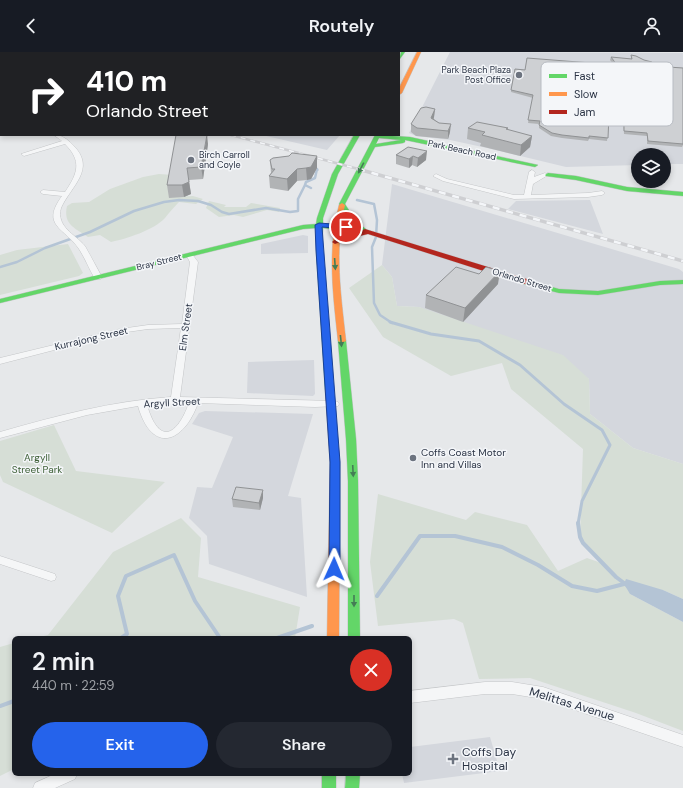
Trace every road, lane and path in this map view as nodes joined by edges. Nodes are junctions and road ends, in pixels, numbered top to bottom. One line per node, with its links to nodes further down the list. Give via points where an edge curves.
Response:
1 (411, 52): 4 (main road, via 400,68)
2 (418, 52): 4 (main road)
3 (428, 52): 4 (main road, via 414,78)
4 (400, 86)
5 (58, 136): 9 (street)
6 (356, 136): 11 (main road)
7 (376, 136): 8 (main road, Park Beach Road); 10 (main road); 11 (main road, via 364,139)
8 (398, 138): 10 (main road); 13 (main road, Park Beach Road, via 450,146 504,159)
9 (66, 142): 12 (street); 19 (street, via 74,148 80,162 77,181)
10 (372, 146): 22 (main road, one-way to 22)
11 (347, 151): 23 (main road, via 335,174)
12 (24, 154)
13 (532, 169): 14 (main road, Park Beach Road, via 546,166); 16 (street)
14 (549, 173): 16 (street); 20 (main road, via 627,189)
15 (436, 176): 21 (street, via 490,192)
16 (529, 184): 21 (street)
17 (43, 192): 19 (street)
18 (602, 193): 21 (street)
19 (66, 194): 28 (street, via 56,215 61,228 80,245)
20 (683, 194)
21 (527, 197)
22 (342, 204): 24 (main road); 25 (main road, via 353,221)
23 (319, 225): 24 (main road, Orlando Street); 27 (main road, Bray Street); 37 (main road)
24 (336, 226): 25 (main road, Orlando Street); 26 (main road)
25 (367, 231): 26 (main road); 29 (main road, Orlando Street, via 559,291 598,293)
26 (335, 242): 36 (main road, one-way to 36)
27 (190, 255): 28 (main road, Bray Street); 31 (street, Elm Street, via 194,262)
28 (98, 278): 30 (main road, Bray Street)
29 (683, 282)
30 (0, 301)
31 (184, 326): 32 (street, Kurrajong Street, via 120,331); 33 (street, Elm Street)
32 (0, 361)
33 (175, 400): 34 (street, Argyll Street); 35 (street, Argyll Street)
34 (194, 400): 35 (street, via 184,424 177,431 164,435 151,430); 37 (street, Argyll Street)
35 (142, 403): 38 (street, Argyll Street, via 89,412)
36 (348, 403): 37 (street, Argyll Street); 42 (main road, one-way to 42, via 354,495)
37 (332, 404): 41 (main road, via 335,462)
38 (0, 435)
39 (0, 560): 40 (street)
40 (51, 577)
41 (333, 636)
42 (354, 636)
43 (412, 697): 44 (street, Melittas Avenue, via 485,688 512,688 542,693)
44 (683, 741)
45 (66, 776): 48 (street)
46 (330, 776): 49 (main road)
47 (352, 776): 50 (main road)
48 (40, 788)
49 (329, 788)
50 (352, 788)

